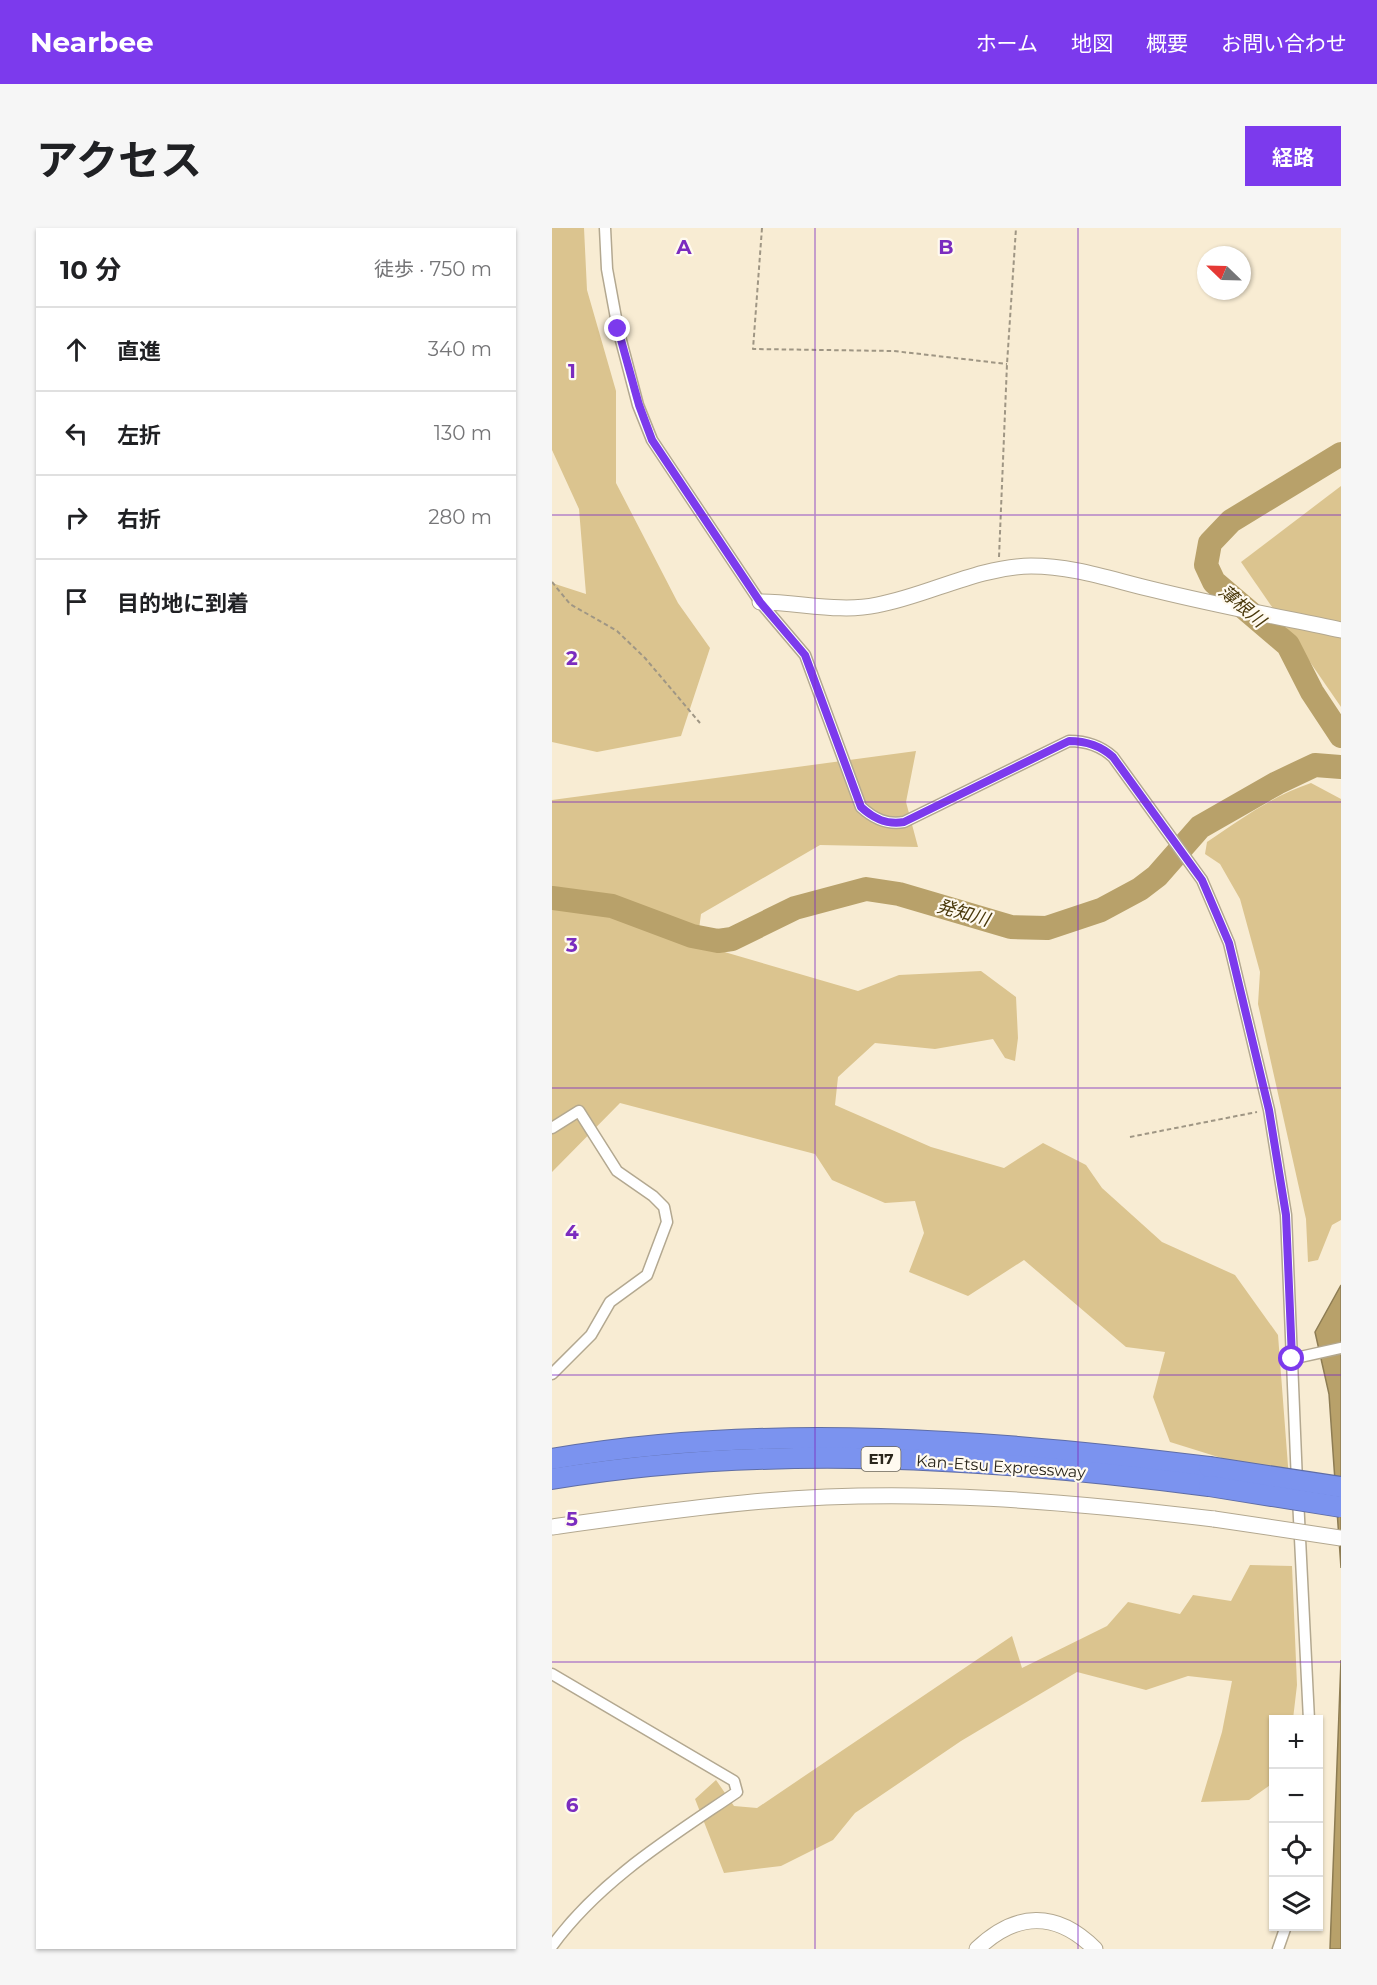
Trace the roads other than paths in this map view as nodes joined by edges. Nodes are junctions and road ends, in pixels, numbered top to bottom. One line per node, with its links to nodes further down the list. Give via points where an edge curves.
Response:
1 (605, 228): 2 (street, via 606,269 618,329 649,434)
2 (760, 602): 3 (street, via 856,609 898,601 1000,569 1029,566 1082,570 1152,590); 6 (street, via 805,655 861,807 870,815 893,824 904,822 1069,741 1078,741 1113,757 1166,827 1202,880 1229,943 1269,1110 1286,1215)
3 (1341, 630)
4 (552, 1128): 7 (street, via 579,1111 617,1171 664,1207 667,1222 647,1275 610,1302 591,1335)
5 (1341, 1348): 6 (street)
6 (1292, 1359): 15 (street)
7 (552, 1374)
8 (552, 1459): 10 (highway, Kan-Etsu Expressway / E17, bridge, via 644,1447 881,1439 1052,1449)
9 (552, 1479): 11 (highway, Kan-Etsu Expressway / E17, bridge, via 727,1462 889,1459 1048,1468 1209,1486)
10 (1341, 1487)
11 (1341, 1507)
12 (552, 1527): 13 (street, bridge, via 765,1501 872,1497 1026,1500 1214,1519)
13 (1341, 1538)
14 (552, 1674): 17 (street, via 734,1781 737,1792 623,1873 582,1910)
15 (1309, 1715)
16 (1284, 1931): 20 (street)
17 (552, 1946)
18 (977, 1949): 19 (street, via 1008,1926 1026,1919 1063,1926 1081,1935)
19 (1095, 1949)
20 (1278, 1949)

